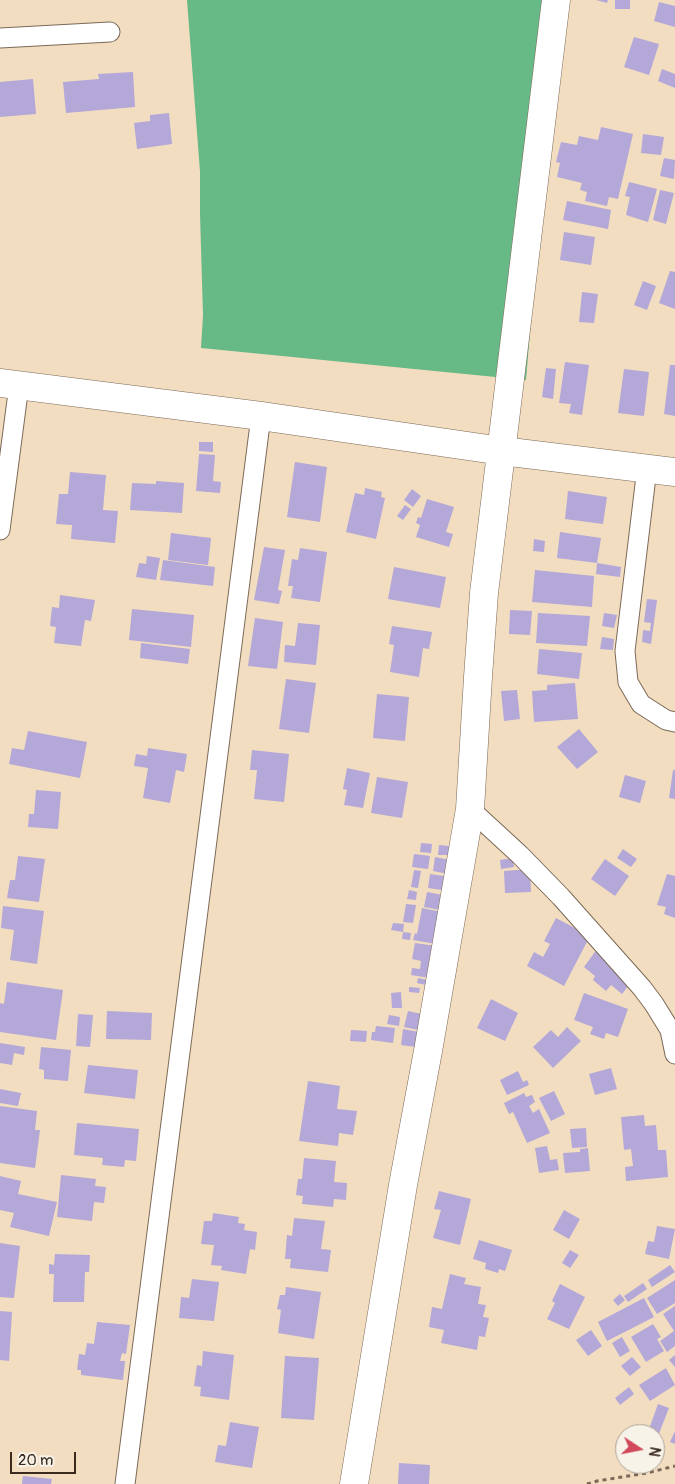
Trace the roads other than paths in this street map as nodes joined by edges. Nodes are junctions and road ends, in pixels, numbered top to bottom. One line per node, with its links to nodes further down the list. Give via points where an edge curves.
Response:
1 (556, 0): 6 (street)
2 (110, 32): 3 (street)
3 (0, 38)
4 (9, 384): 5 (street); 9 (street)
5 (261, 416): 6 (street); 14 (street)
6 (502, 451): 7 (street); 11 (street, via 481,634)
7 (647, 468): 8 (street); 10 (street, via 625,651 628,682 641,704)
8 (675, 472)
9 (0, 530)
10 (675, 722)
11 (470, 809): 12 (street, via 561,897 642,988); 15 (street)
12 (673, 1030): 13 (street)
13 (675, 1054)
14 (125, 1484)
15 (354, 1484)

